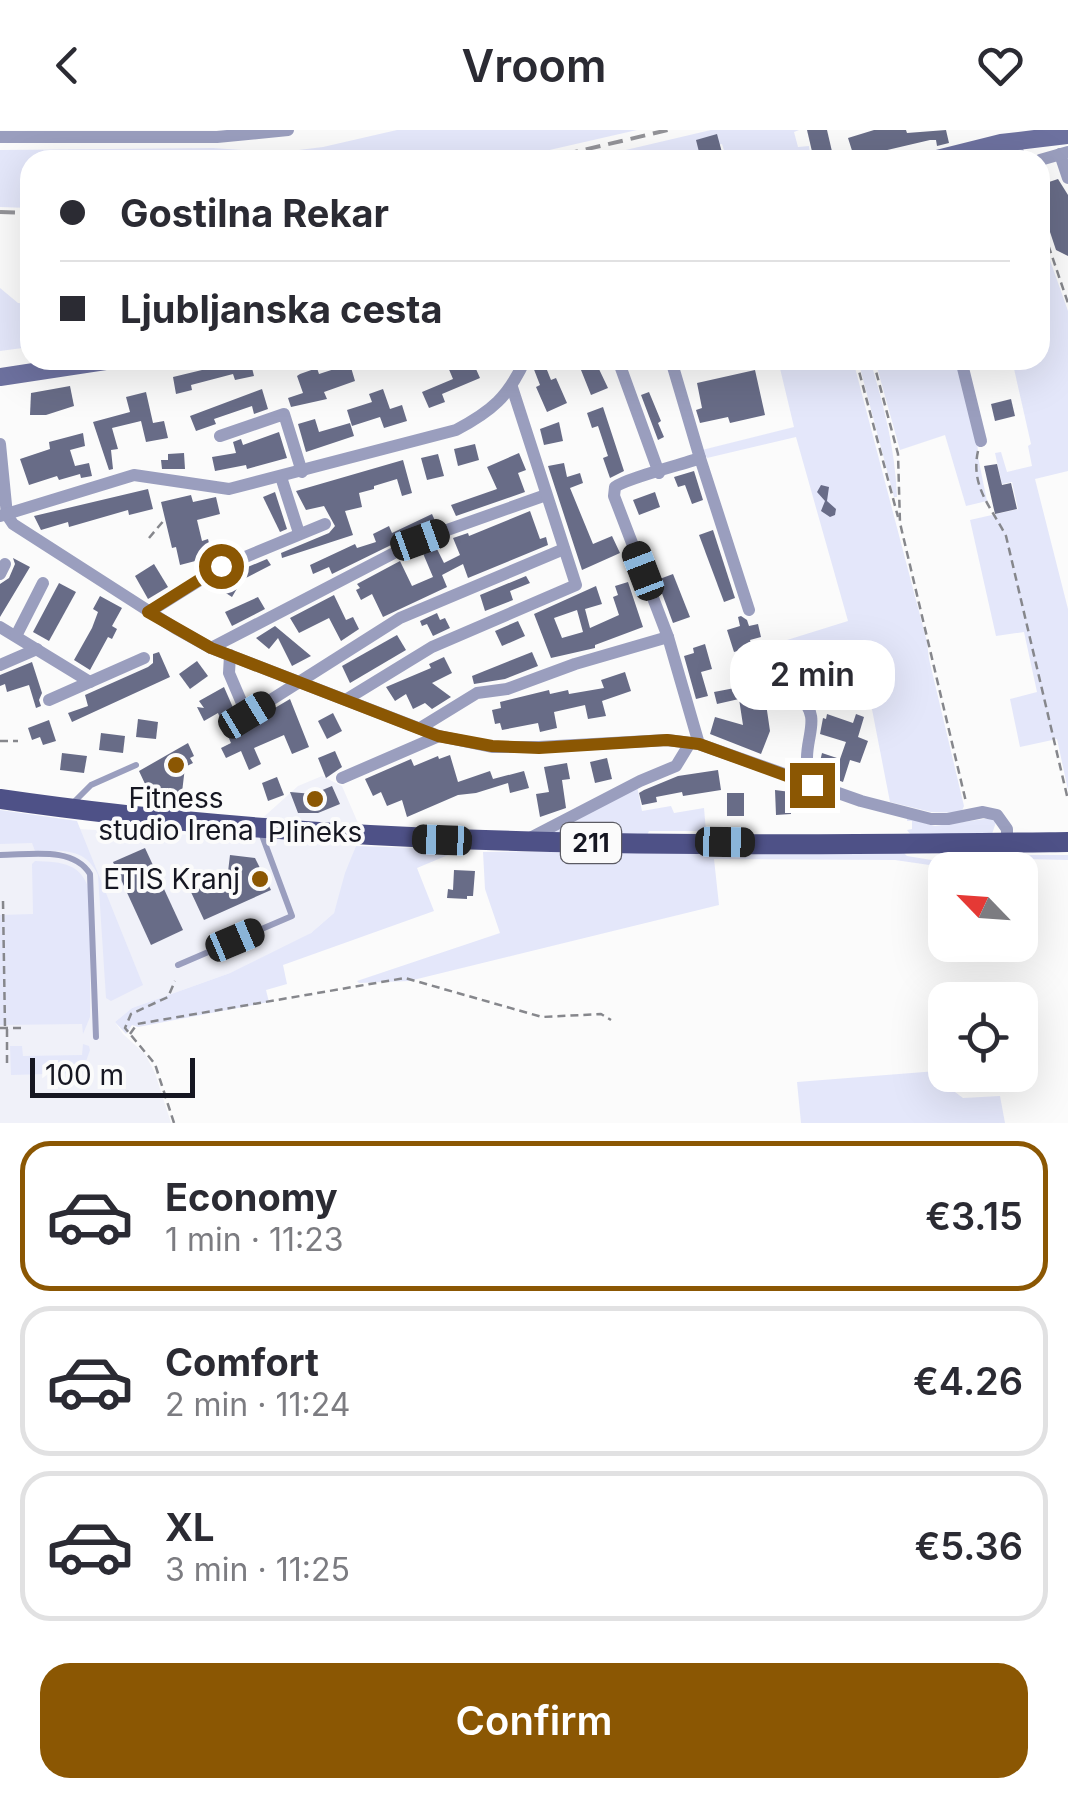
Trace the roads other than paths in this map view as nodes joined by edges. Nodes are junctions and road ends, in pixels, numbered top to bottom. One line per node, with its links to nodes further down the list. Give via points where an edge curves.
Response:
1 (288, 130): 3 (street, via 217,137)
2 (1068, 135): 4 (street)
3 (0, 137)
4 (1006, 138): 5 (street)
5 (966, 150)
6 (1064, 153): 7 (street)
7 (1068, 178)
8 (46, 370): 13 (street)
9 (520, 370): 14 (street)
10 (622, 370): 20 (street)
11 (674, 370): 18 (street)
12 (963, 370): 16 (street)
13 (0, 377)
14 (512, 387): 19 (street, via 486,414 456,430); 22 (street)
15 (220, 436): 19 (street, via 284,414)
16 (981, 441)
17 (0, 444): 23 (street)
18 (700, 458): 20 (street); 28 (street)
19 (302, 472): 21 (street)
20 (659, 474): 32 (street, via 622,482 614,496)
21 (281, 478): 23 (street, via 229,489 134,476); 25 (street)
22 (546, 496): 26 (street); 33 (street, via 420,540)
23 (4, 515): 29 (street)
24 (325, 524): 25 (street)
25 (299, 533): 29 (street, via 221,566)
26 (564, 549): 38 (street, via 400,618); 40 (street, via 576,585 432,647)
27 (43, 583): 31 (street)
28 (749, 610)
29 (148, 612): 33 (street)
30 (0, 627): 31 (street)
31 (16, 636): 34 (street)
32 (668, 637): 43 (street, via 506,690 477,693); 45 (street)
33 (211, 648): 35 (street)
34 (36, 649): 37 (street); 39 (street)
35 (230, 655): 38 (street); 38 (street, via 229,673 247,715)
36 (144, 658): 39 (street)
37 (0, 665)
38 (300, 681): 40 (street)
39 (90, 682): 42 (street)
40 (347, 699): 43 (street)
41 (778, 699): 48 (street, via 799,698 813,715 806,759)
42 (50, 700)
43 (420, 728): 44 (street)
44 (438, 736): 45 (street, via 539,748); 47 (street)
45 (695, 744): 48 (street); 53 (street, via 676,766)
46 (136, 765): 50 (lane, via 91,785)
47 (342, 778)
48 (812, 785): 54 (street, via 931,819 998,815)
49 (0, 799): 50 (main road, 211)
50 (67, 808): 51 (main road, 211)
51 (259, 828): 53 (main road, 211); 56 (lane, via 292,916)
52 (1068, 842): 54 (main road, 211)
53 (519, 843): 54 (main road, 211)
54 (1007, 843)
55 (0, 855): 57 (lane, via 69,856 90,874)
56 (178, 965)
57 (96, 1036)

